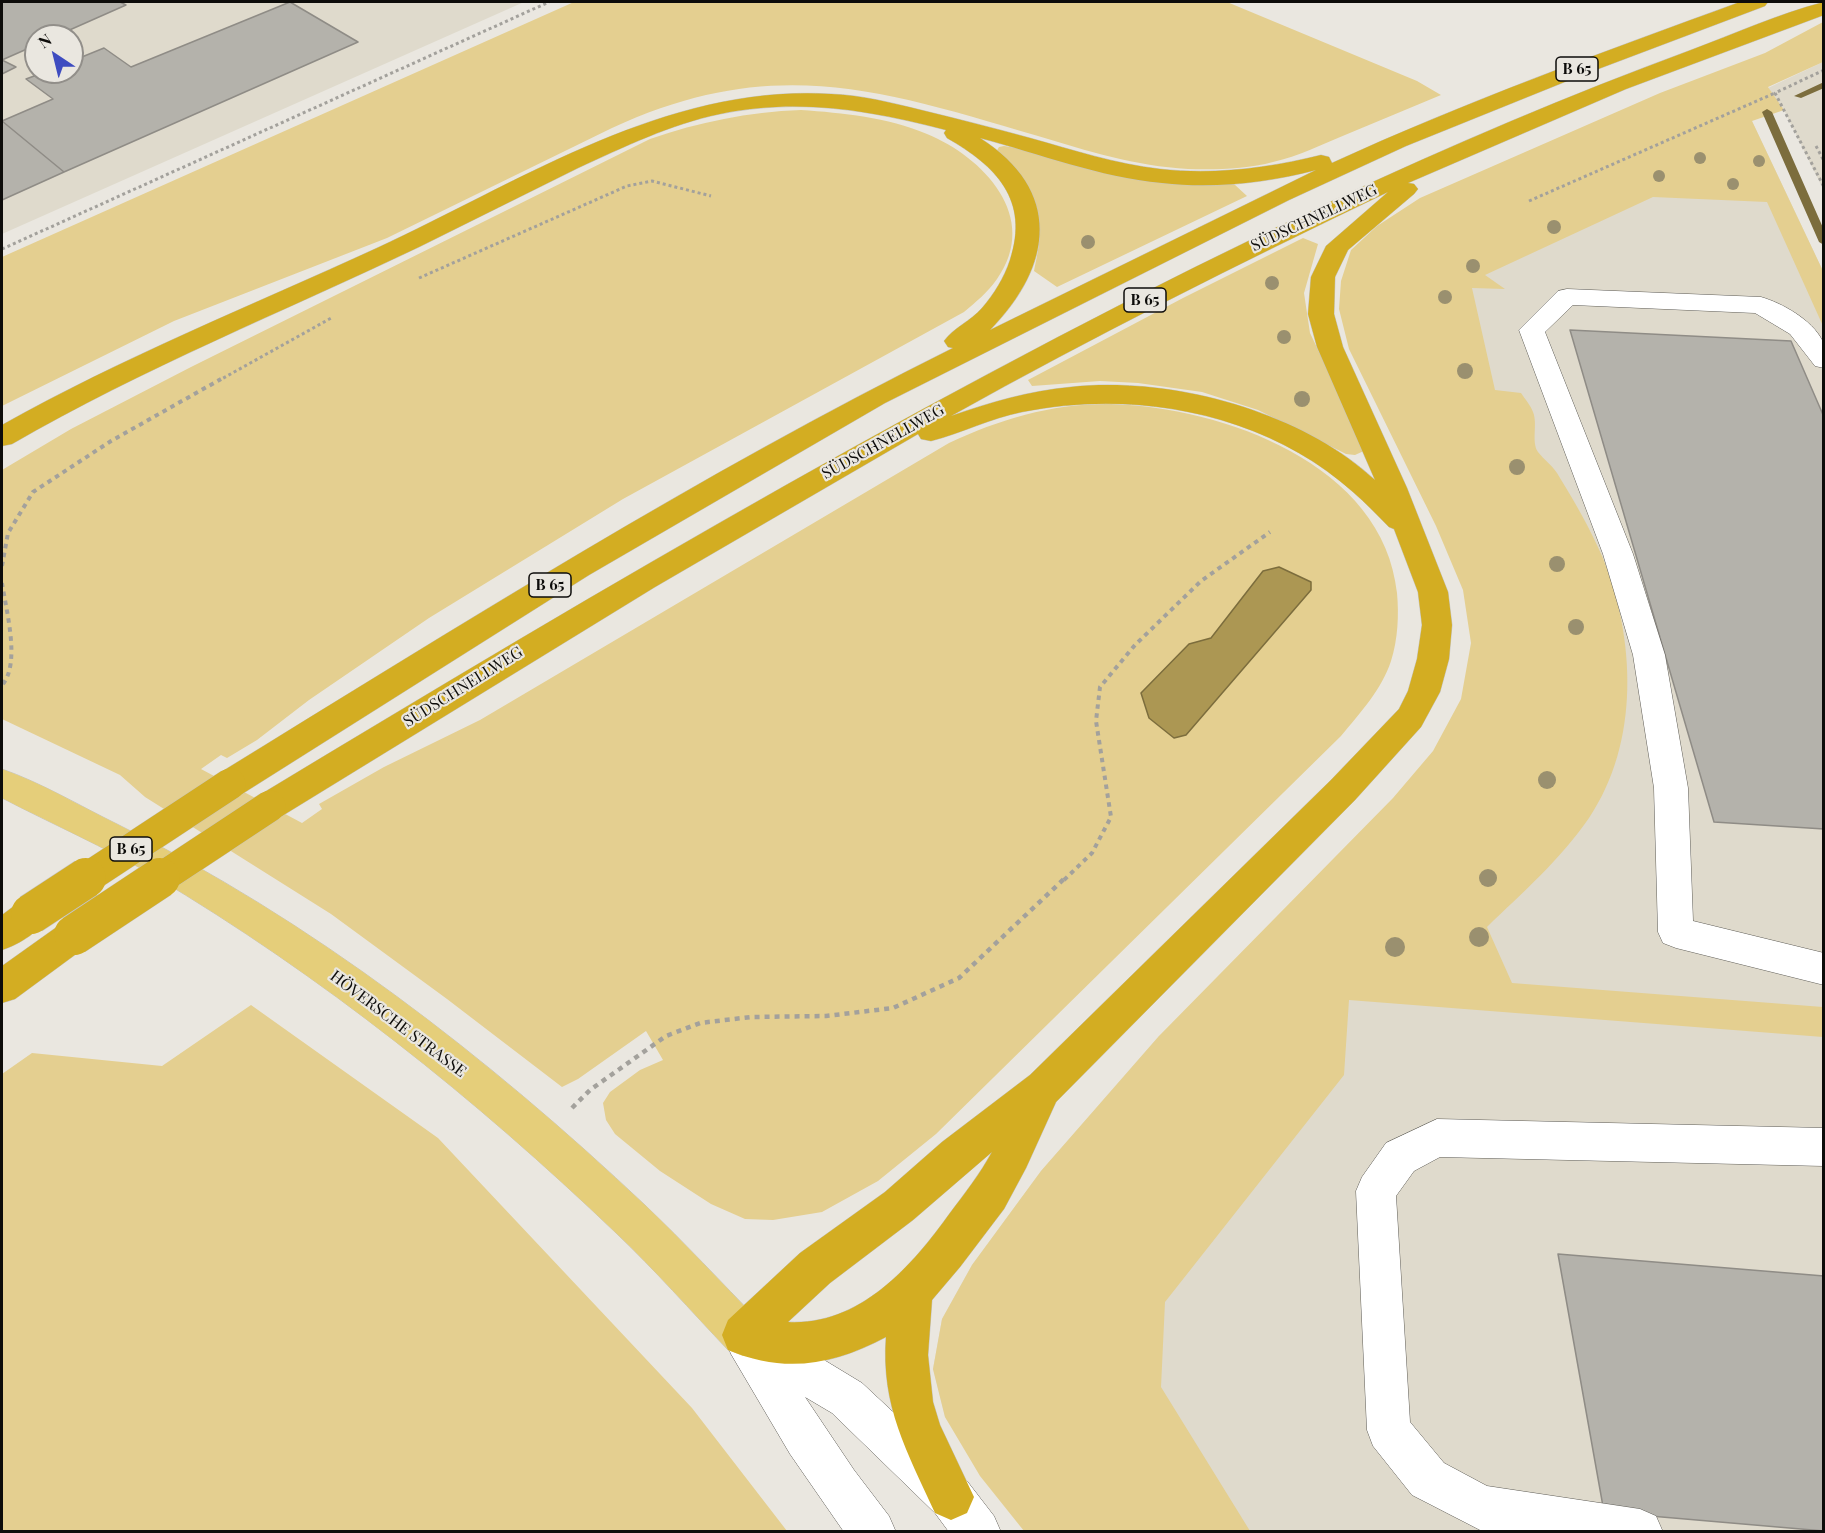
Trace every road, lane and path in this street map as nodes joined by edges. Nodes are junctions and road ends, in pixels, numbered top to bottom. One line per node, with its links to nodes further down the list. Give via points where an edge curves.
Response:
1 (549, 2): 14 (path)
2 (1758, 2): 7 (highway, SÜDSCHNELLWEG / B 65)
3 (1824, 8): 9 (highway, SÜDSCHNELLWEG / B 65, via 1605,89)
4 (1824, 70): 5 (path)
5 (1775, 93): 11 (path); 13 (path)
6 (933, 120): 7 (highway, via 1082,160 1180,178 1292,169); 18 (highway, via 992,158 1011,178 1024,200 1029,226 1025,252 1002,301 980,326); 19 (highway, via 863,104 798,98 726,105 654,124 142,363)
7 (1398, 141): 18 (highway, SÜDSCHNELLWEG / B 65, via 1281,195)
8 (1816, 146): 10 (path)
9 (1445, 157): 20 (highway, SÜDSCHNELLWEG / B 65, via 1159,292); 21 (highway, via 1338,246 1323,277 1321,314 1330,347 1393,488)
10 (1824, 160)
11 (1824, 187)
12 (711, 196): 15 (path, via 652,181 627,186)
13 (1529, 201)
14 (2, 249)
15 (412, 281)
16 (338, 314): 23 (path, via 111,441 33,492 8,533)
17 (1824, 360): 28 (street, via 1798,328 1761,305 1567,297 1532,330 1618,555 1649,655 1671,788 1676,932)
18 (876, 397): 27 (highway, SÜDSCHNELLWEG / B 65, bridge, via 579,567 230,784)
19 (2, 437)
20 (852, 458): 21 (highway, via 1021,403 1077,395 1171,399 1262,423 1305,443 1370,489); 29 (highway, SÜDSCHNELLWEG / B 65, bridge, via 567,623 270,806)
21 (1407, 529): 30 (highway, via 1433,592 1437,625 1424,692 1410,718 1344,790)
22 (1270, 532): 31 (path, via 1201,581 1135,645 1100,687 1096,721 1111,818 1092,853 959,978 893,1008 700,1023 666,1036 590,1090)
23 (2, 566)
24 (2, 583): 25 (path, via 12,659 9,677)
25 (2, 685)
26 (2, 783): 31 (main road, HÖVERSCHE STRASSE, via 164,864 256,921 349,984)
27 (2, 934)
28 (1824, 969)
29 (2, 987)
30 (1044, 1088): 33 (highway, via 993,1189); 34 (highway, via 899,1206 815,1268)
31 (540, 1137): 34 (main road, HÖVERSCHE STRASSE, via 632,1220)
32 (1824, 1147): 38 (street, via 1437,1138 1400,1157 1376,1191 1389,1430 1428,1479 1482,1508)
33 (912, 1293): 34 (highway, via 860,1327 832,1337 789,1343); 35 (highway, via 907,1326 908,1388 914,1414)
34 (743, 1335): 35 (street, HÖVERSCHE STRASSE, via 847,1398); 36 (street, HÖVERSCHE STRASSE, via 810,1446)
35 (951, 1497): 37 (street, HÖVERSCHE STRASSE)
36 (873, 1532)
37 (978, 1532)
38 (1640, 1532)

